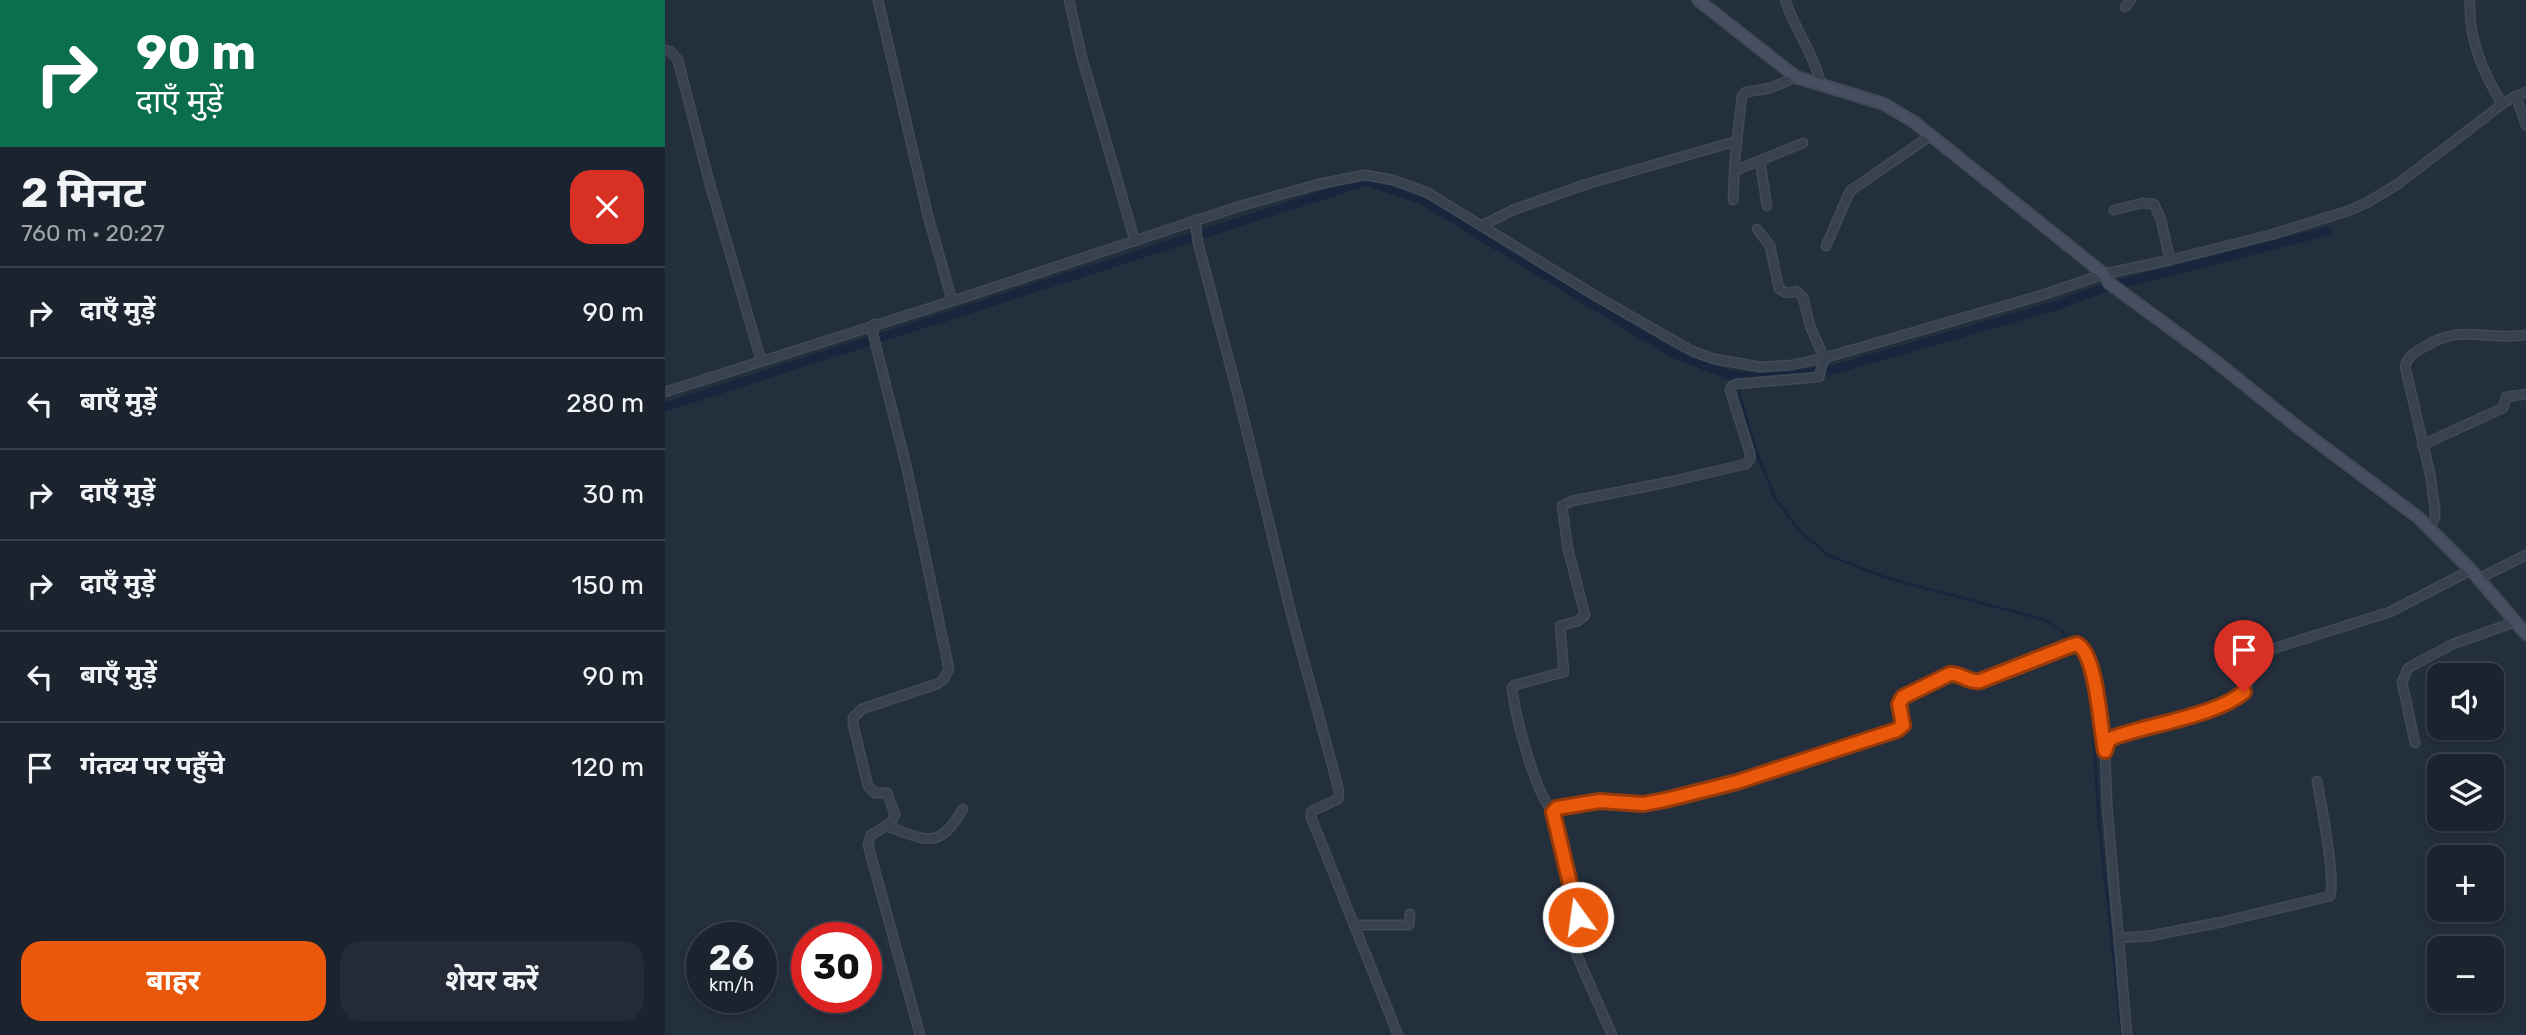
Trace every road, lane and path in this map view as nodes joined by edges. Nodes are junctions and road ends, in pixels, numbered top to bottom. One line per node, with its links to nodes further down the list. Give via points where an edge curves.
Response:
1 (878, 0): 27 (street)
2 (1069, 0): 23 (street)
3 (1698, 0): 7 (main road)
4 (1785, 0): 8 (street, via 1815,61)
5 (2470, 0): 10 (street, via 2483,70)
6 (665, 50): 30 (street, via 678,60)
7 (1796, 77): 8 (main road); 13 (street, via 1746,92)
8 (1821, 84): 12 (main road, via 1884,104)
9 (2526, 92): 10 (street)
10 (2511, 100): 11 (street); 25 (street, via 2368,202 2332,217)
11 (2526, 125)
12 (1930, 136): 24 (street, via 1850,191); 26 (main road)
13 (1737, 141): 16 (street); 21 (street, via 1587,184)
14 (1803, 143): 15 (street)
15 (1759, 161): 16 (street); 18 (street)
16 (1734, 171): 17 (street)
17 (1733, 200)
18 (1767, 206)
19 (2114, 210): 25 (street, via 2154,204)
20 (1195, 220): 21 (street, via 1319,184 1372,175 1428,193); 23 (street); 47 (street, via 1291,613 1338,783 1338,799 1314,810 1311,817)
21 (1481, 226): 31 (street, via 1702,355 1761,367)
22 (1757, 229): 31 (street, via 1770,246 1779,289 1803,297)
23 (1135, 241): 27 (street)
24 (1826, 246)
25 (2170, 260): 26 (street)
26 (2110, 282): 31 (street, via 2039,296); 35 (main road)
27 (951, 300): 28 (street)
28 (873, 329): 30 (street); 45 (street, via 949,669 937,684 872,705 853,718 868,786 875,793 887,793 894,807 894,819)
29 (2526, 335): 34 (street, via 2462,332 2433,341 2409,357 2405,366)
30 (761, 360): 32 (street)
31 (1822, 362): 44 (street, via 1819,377 1736,384 1730,390 1749,462 1562,506 1585,615 1560,626 1564,672 1513,688 1520,726 1545,803)
32 (665, 391)
33 (2526, 394): 34 (street, via 2506,397 2503,408)
34 (2422, 444): 35 (street, via 2435,509)
35 (2429, 527): 37 (main road)
36 (2526, 555): 37 (street)
37 (2475, 575): 38 (main road); 41 (street, via 2390,612 2256,654 2250,660 2247,688 2233,700 2112,738)
38 (2515, 622): 39 (main road); 40 (street, via 2452,644 2408,667 2402,682)
39 (2526, 634)
40 (2415, 743)
41 (2105, 751): 44 (street, via 2092,675 2084,649 2073,645 1980,681 1950,674 1903,697 1899,704 1902,727 1737,782 1643,804 1600,801); 48 (street)
42 (2318, 781): 48 (street, via 2330,895 2210,924)
43 (963, 809): 45 (street, via 952,828 937,838 921,838)
44 (1553, 812): 51 (street, via 1578,917 1571,942)
45 (886, 826): 49 (street, via 871,835 868,845)
46 (1410, 914): 47 (street, via 1409,925)
47 (1356, 925): 50 (street)
48 (2119, 938): 52 (street)
49 (920, 1035)
50 (1398, 1035)
51 (1612, 1035)
52 (2127, 1035)

